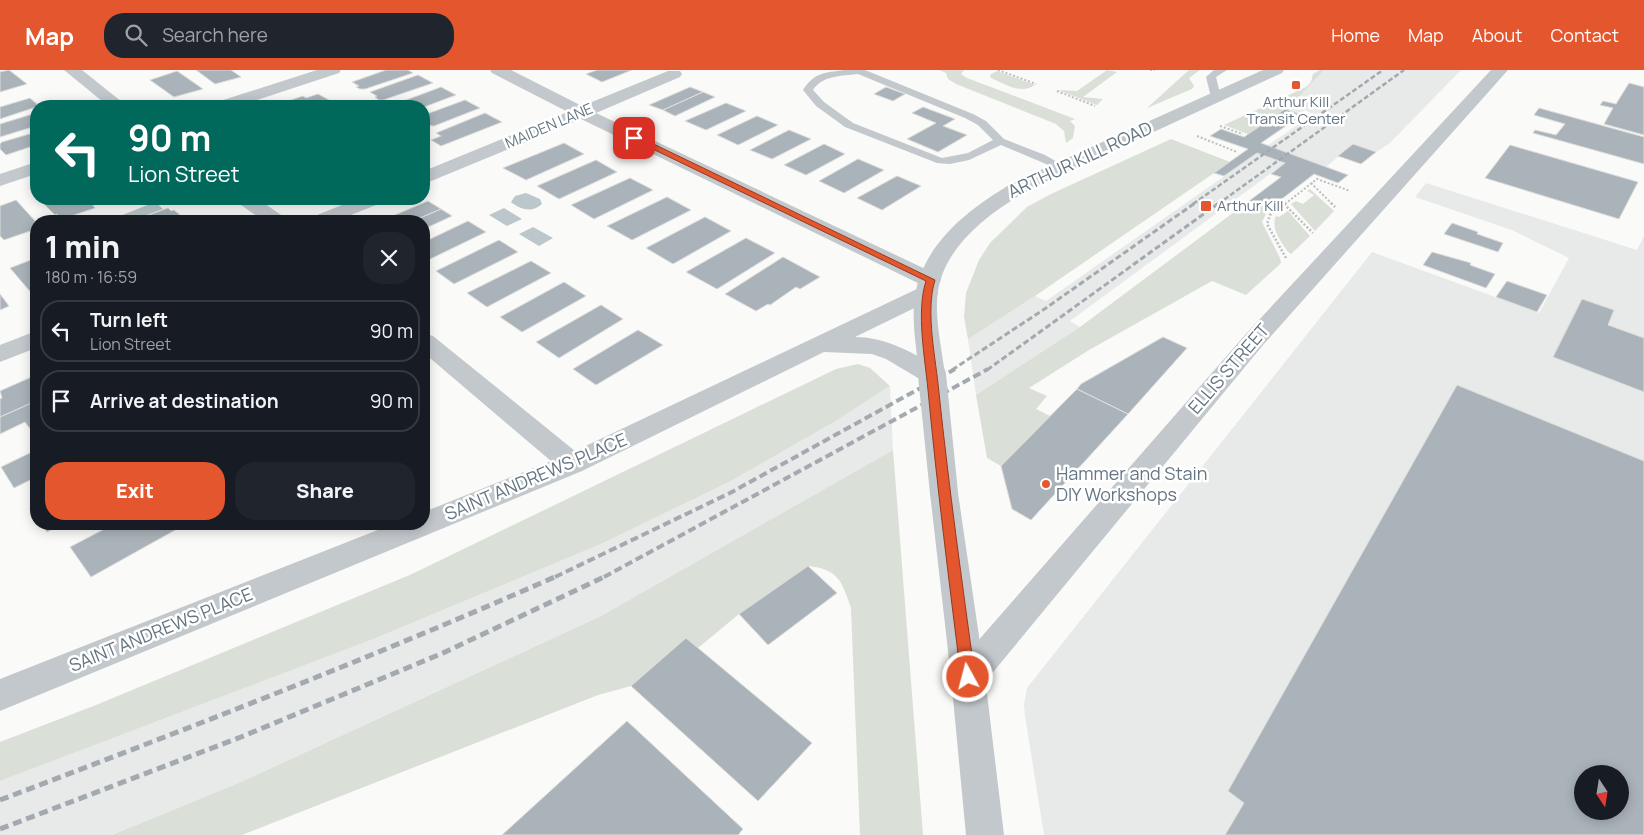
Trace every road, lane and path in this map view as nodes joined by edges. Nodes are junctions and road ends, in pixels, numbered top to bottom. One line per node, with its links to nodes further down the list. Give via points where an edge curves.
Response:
1 (72, 70): 14 (street)
2 (333, 70): 15 (street)
3 (498, 70): 17 (street)
4 (998, 70): 11 (path)
5 (1150, 70): 6 (path)
6 (1155, 70)
7 (1222, 70): 13 (lane, via 1211,78)
8 (1276, 70): 13 (street, ARTHUR KILL ROAD)
9 (1500, 70): 46 (street, ELLIS STREET, via 1254,340)
10 (674, 74): 17 (street, MAIDEN LANE)
11 (1036, 84)
12 (1056, 92): 16 (path)
13 (1216, 97): 23 (street, ARTHUR KILL ROAD)
14 (110, 100)
15 (241, 100)
16 (1096, 106)
17 (581, 112): 25 (street, MAIDEN LANE); 37 (street)
18 (1214, 124): 20 (path)
19 (1191, 134): 22 (path)
20 (1243, 134)
21 (1000, 141): 21 (lane, via 982,123 969,116 859,71 827,75 814,81 808,90 820,104 849,125 941,161 976,156); 23 (lane)
22 (1237, 152)
23 (1060, 167): 37 (street, ARTHUR KILL ROAD, via 1005,194 987,207 949,246 933,271)
24 (30, 170): 26 (street)
25 (430, 175)
26 (0, 180)
27 (1311, 183): 28 (path, via 1317,179); 29 (path); 32 (path)
28 (1356, 192)
29 (1284, 204): 35 (path); 36 (path, via 1270,215 1267,224)
30 (254, 205): 33 (street)
31 (359, 205): 34 (street)
32 (1338, 211)
33 (268, 215)
34 (334, 215)
35 (1315, 235)
36 (1289, 263)
37 (929, 287): 40 (street, SAINT ANDREWS PLACE); 42 (street, ARTHUR KILL ROAD, via 927,328)
38 (30, 342): 41 (street)
39 (430, 346): 43 (street)
40 (816, 347): 42 (street, SAINT ANDREWS PLACE, via 855,343 873,345 890,350); 43 (street, SAINT ANDREWS PLACE)
41 (0, 354)
42 (932, 375): 46 (street, ARTHUR KILL ROAD, bridge)
43 (572, 464): 44 (street, SAINT ANDREWS PLACE)
44 (430, 521)
45 (409, 530): 47 (street, SAINT ANDREWS PLACE)
46 (968, 677): 48 (street, ARTHUR KILL ROAD)
47 (0, 695)
48 (985, 835)

